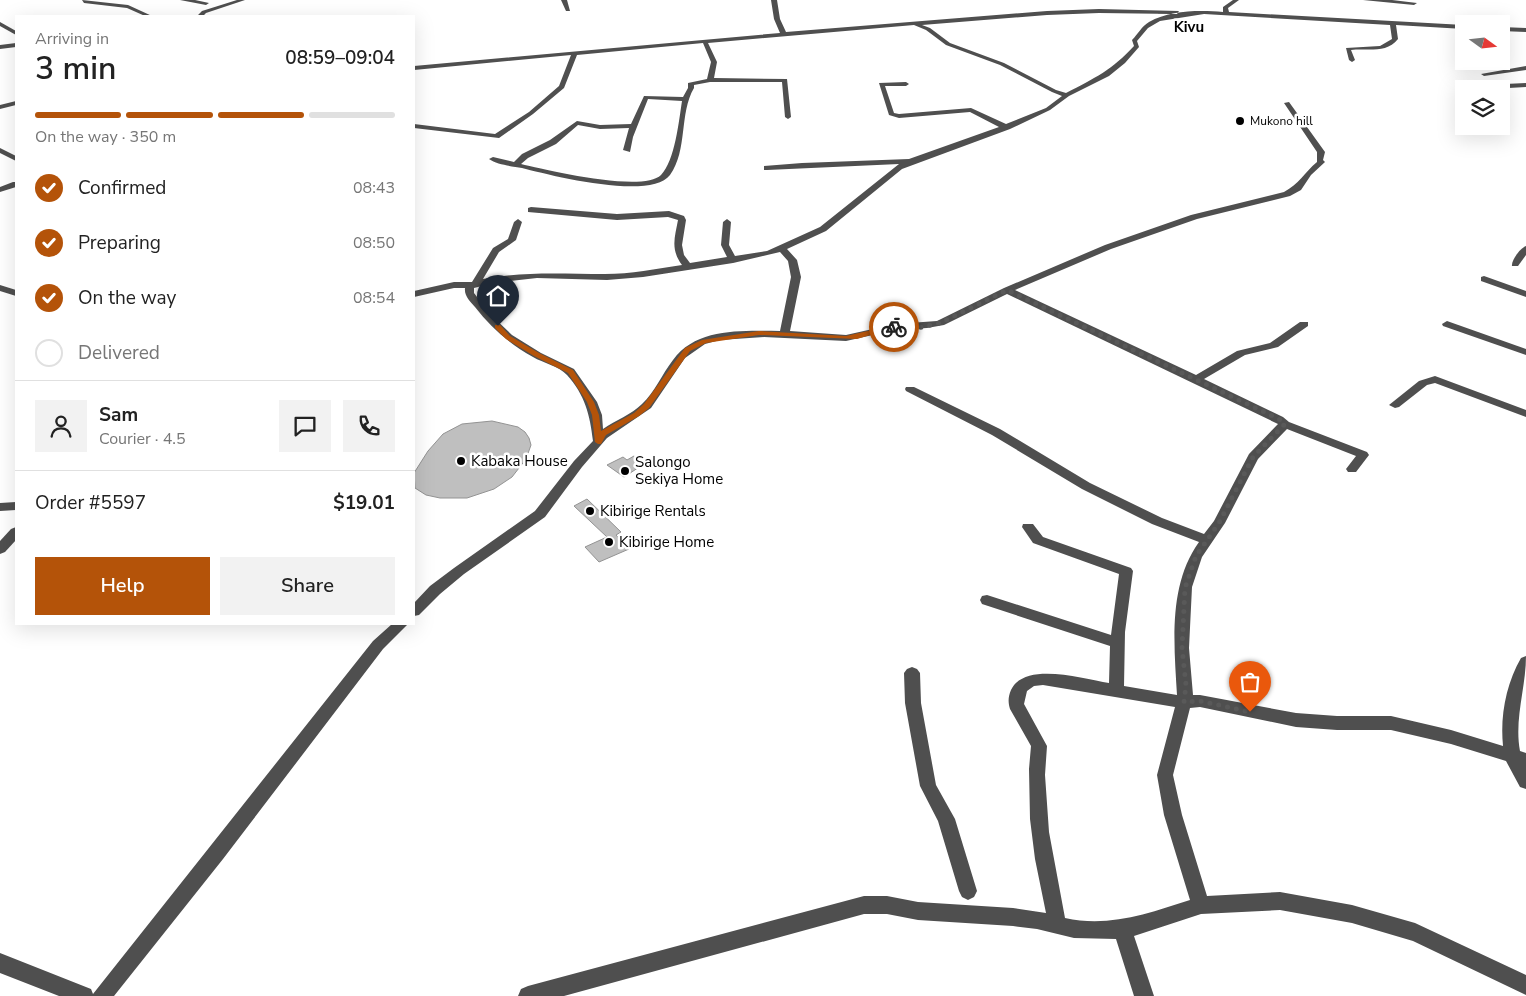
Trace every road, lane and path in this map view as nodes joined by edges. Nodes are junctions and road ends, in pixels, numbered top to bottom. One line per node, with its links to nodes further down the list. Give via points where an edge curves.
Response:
1 (183, 0): 8 (street)
2 (242, 0): 14 (street)
3 (564, 0): 10 (street)
4 (774, 0): 25 (street)
5 (1236, 0): 15 (street, via 1225,8)
6 (1366, 0): 9 (street)
7 (84, 1): 13 (street, via 128,7)
8 (207, 1): 14 (street, via 199,8)
9 (1412, 2): 11 (street)
10 (568, 10)
11 (1417, 10)
12 (1207, 12): 15 (street); 18 (street, via 1047,12); 38 (street, via 1176,15 1147,26 1134,42 1133,53 1123,62 1107,75)
13 (147, 15)
14 (200, 15)
15 (1227, 15): 19 (street)
16 (1420, 16): 20 (street)
17 (0, 24): 24 (street)
18 (914, 24): 25 (street); 38 (street, via 928,29 948,44 1002,64)
19 (1393, 24): 20 (street); 30 (street, via 1395,38 1390,45 1348,49)
20 (1429, 26): 21 (street)
21 (1455, 27)
22 (1510, 29): 23 (street)
23 (1526, 30)
24 (15, 32)
25 (784, 34): 26 (street)
26 (705, 42): 29 (street); 34 (street, via 714,62)
27 (15, 45): 28 (street)
28 (0, 47)
29 (575, 52): 31 (street); 44 (street, via 562,87 496,136)
30 (1352, 60)
31 (415, 68)
32 (1526, 68): 33 (street)
33 (1484, 74)
34 (709, 80): 39 (street, via 690,83 692,88); 43 (street, via 785,80)
35 (906, 84): 46 (street, via 881,84 891,114 971,110)
36 (1526, 85): 37 (street)
37 (1510, 86)
38 (1067, 95): 46 (street, via 1048,108)
39 (685, 99): 45 (street, via 646,97); 52 (street, via 673,164 662,178 613,182 583,179)
40 (15, 103): 42 (street)
41 (1287, 103): 67 (street, via 1321,152 1321,162 1293,191 1194,217 1108,247)
42 (0, 107)
43 (788, 117)
44 (415, 126)
45 (634, 126): 48 (street); 52 (street, via 600,127 577,123)
46 (1007, 127): 51 (street)
47 (0, 150): 49 (street)
48 (626, 150)
49 (15, 158)
50 (494, 160): 52 (street)
51 (912, 161): 53 (street); 59 (street, via 822,229)
52 (516, 164)
53 (767, 168)
54 (15, 184): 55 (street)
55 (0, 190)
56 (531, 210): 63 (street, via 617,217 677,216 682,220 676,244 679,258)
57 (518, 222): 65 (street, via 512,240 496,250)
58 (727, 222): 61 (street, via 725,245)
59 (780, 247): 61 (street, via 768,253); 73 (street, via 792,260 796,277 785,333)
60 (1526, 249): 62 (street)
61 (733, 260): 63 (street)
62 (1515, 264)
63 (688, 268): 65 (street, via 607,276 537,275)
64 (1484, 279): 70 (street)
65 (472, 285): 69 (street, via 459,284); 80 (street, via 469,293 508,337 570,371 591,402 596,415)
66 (0, 288): 68 (street)
67 (1007, 290): 73 (street, via 929,326 889,328 846,338); 75 (street)
68 (15, 293)
69 (415, 294)
70 (1526, 294)
71 (1304, 324): 75 (street, via 1274,345 1241,353)
72 (1447, 324): 74 (street)
73 (780, 334): 80 (street, via 719,338 688,350 646,406 603,433)
74 (1526, 352)
75 (1197, 379): 79 (street)
76 (910, 389): 86 (street, via 996,432 1086,486)
77 (1395, 405): 78 (street, via 1435,378)
78 (1526, 414)
79 (1285, 424): 81 (street, via 1363,456); 86 (street, via 1253,457)
80 (598, 442): 89 (street, via 540,514 459,571)
81 (1352, 469)
82 (15, 506): 83 (street)
83 (0, 507)
84 (1028, 526): 91 (street, via 1038,540 1126,571)
85 (15, 533): 87 (street)
86 (1207, 540): 95 (street, via 1196,556 1185,588)
87 (0, 549)
88 (987, 600): 91 (street)
89 (415, 610)
90 (399, 625): 105 (street, via 378,645)
91 (1117, 643): 94 (street)
92 (1526, 662): 96 (street, via 1514,688 1510,734)
93 (912, 673): 98 (street, via 913,703 928,786 946,819)
94 (1116, 690): 95 (street); 100 (street, via 1043,679 1030,680 1018,689 1015,702 1035,734 1039,749 1039,819)
95 (1184, 702): 96 (street, via 1200,701 1266,715 1337,724 1391,723); 99 (street, via 1165,776 1173,815)
96 (1519, 757): 97 (street)
97 (1526, 782)
98 (968, 891)
99 (1201, 905): 101 (street); 103 (street, via 1280,901 1352,914 1415,932)
100 (1058, 925): 101 (street, via 1089,931); 106 (street, via 1013,917 864,905)
101 (1122, 929): 107 (street)
102 (0, 963): 104 (street)
103 (1526, 985)
104 (84, 996)
105 (102, 996)
106 (528, 996)
107 (1144, 996)

